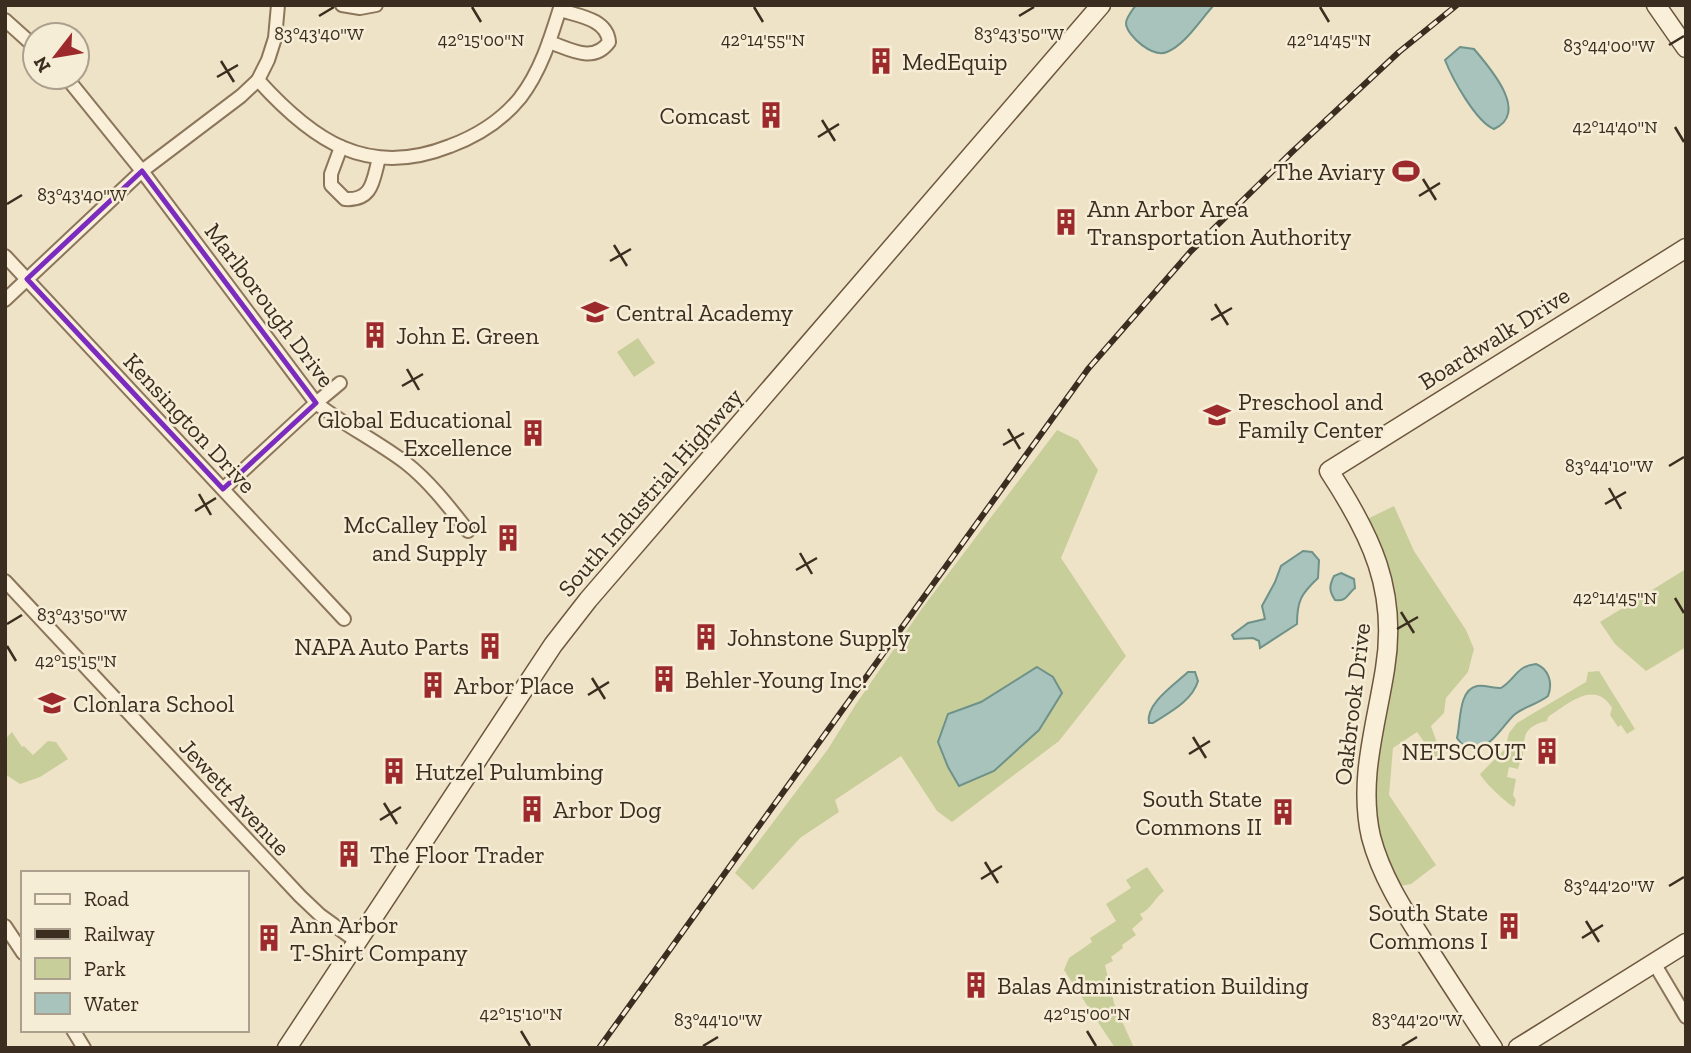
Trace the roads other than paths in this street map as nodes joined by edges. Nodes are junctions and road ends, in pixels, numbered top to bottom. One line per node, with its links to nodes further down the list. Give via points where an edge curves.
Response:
1 (278, 5): 11 (street, via 275,38)
2 (342, 5): 3 (street)
3 (376, 5)
4 (1101, 5): 28 (street, South Industrial Highway, via 588,600 553,645)
5 (1656, 5): 10 (street)
6 (560, 8): 9 (street); 9 (street, via 604,26 609,42 596,54)
7 (5, 20): 8 (street)
8 (21, 34)
9 (549, 43): 14 (street, via 521,96 496,121 437,152)
10 (1686, 48)
11 (258, 80): 13 (street, via 289,115); 15 (street)
12 (77, 91): 15 (street, Marlborough Drive)
13 (341, 147): 14 (street); 14 (street, via 331,185 345,199 356,200 371,189)
14 (379, 158)
15 (142, 171): 18 (street); 21 (street, Marlborough Drive)
16 (1686, 248): 22 (street, Boardwalk Drive)
17 (5, 256): 18 (street, Kensington Drive)
18 (27, 279): 19 (street); 23 (street, Kensington Drive)
19 (5, 300)
20 (340, 383): 21 (street)
21 (316, 403): 23 (street); 24 (street, Marlborough Drive, via 407,464)
22 (1329, 471): 36 (street, Oakbrook Drive, via 1368,536 1387,607 1389,637 1367,765 1371,837 1397,901)
23 (223, 489): 26 (street, Kensington Drive)
24 (468, 531)
25 (5, 581): 28 (street, Jewett Avenue, via 300,896)
26 (344, 619)
27 (5, 926): 30 (street)
28 (356, 941): 35 (street, South Industrial Highway)
29 (1686, 943): 31 (street)
30 (21, 950)
31 (1654, 963): 32 (street); 37 (street)
32 (1686, 1017)
33 (74, 1032): 34 (street)
34 (84, 1048)
35 (287, 1048)
36 (1493, 1048)
37 (1518, 1048)

